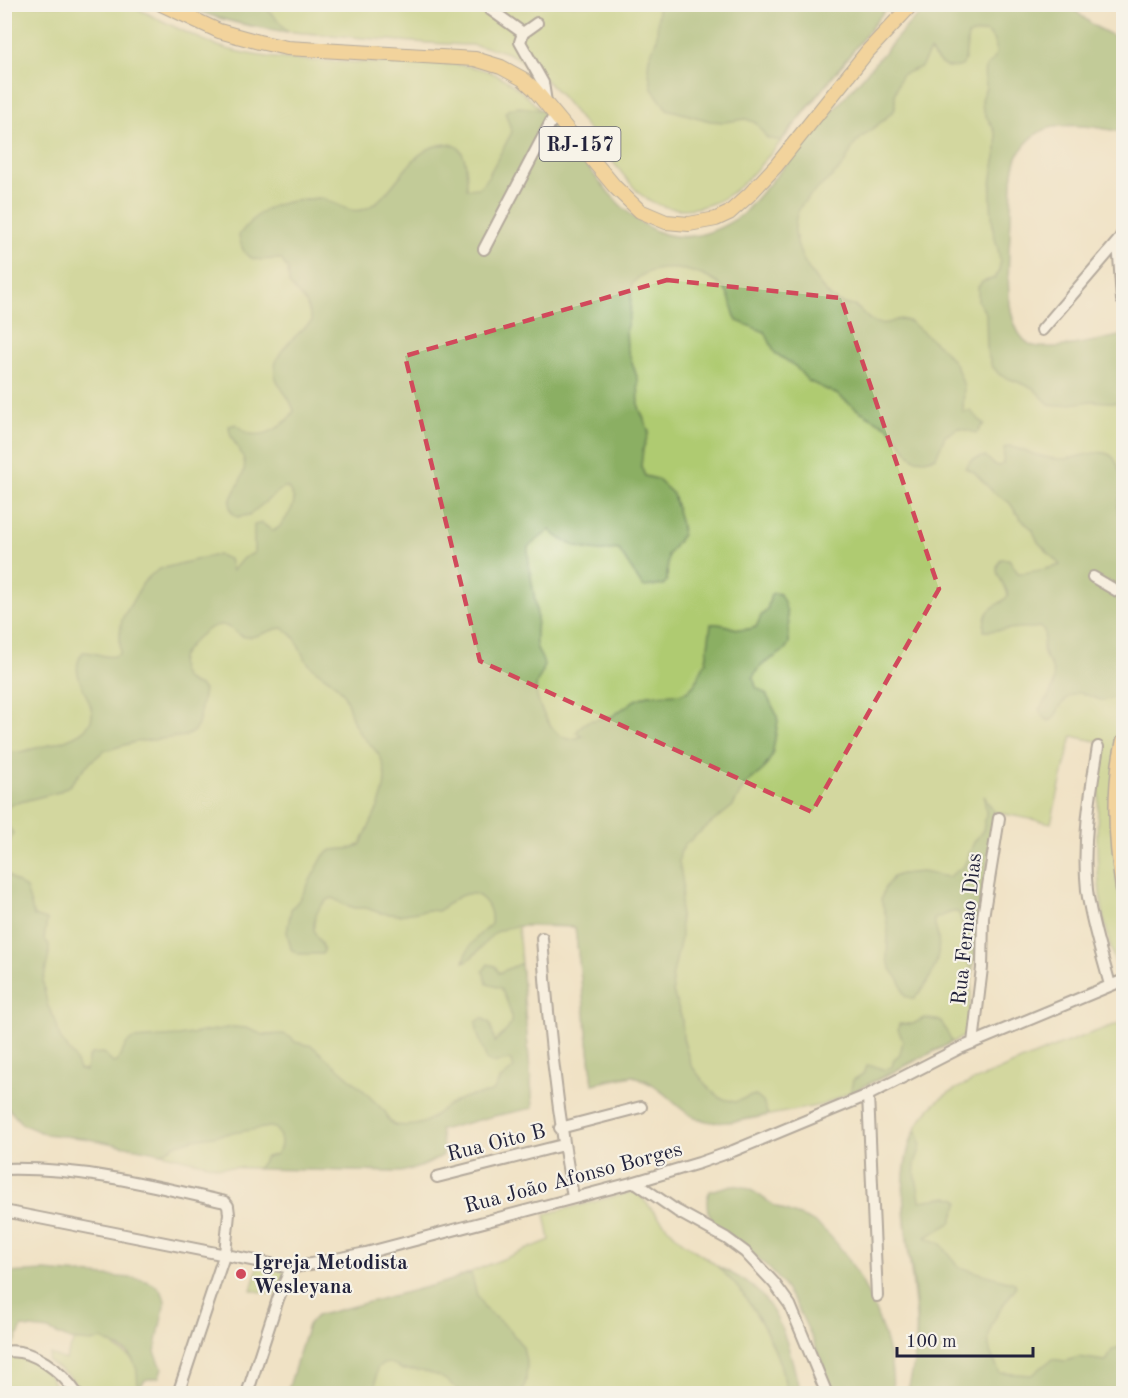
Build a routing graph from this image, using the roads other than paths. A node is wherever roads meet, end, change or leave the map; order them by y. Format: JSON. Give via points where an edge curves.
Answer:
{"nodes":[{"id":1,"x":161,"y":4,"type":"edge"},
{"id":2,"x":489,"y":4,"type":"edge"},
{"id":3,"x":912,"y":4,"type":"edge"},
{"id":4,"x":1117,"y":4,"type":"edge"},
{"id":5,"x":1124,"y":8,"type":"edge"},
{"id":6,"x":537,"y":23,"type":"dead end"},
{"id":7,"x":522,"y":33,"type":"junction"},
{"id":8,"x":551,"y":108,"type":"junction"},
{"id":9,"x":1122,"y":236,"type":"edge"},
{"id":10,"x":484,"y":249,"type":"dead end"},
{"id":11,"x":1122,"y":300,"type":"edge"},
{"id":12,"x":1042,"y":330,"type":"dead end"},
{"id":13,"x":1093,"y":577,"type":"dead end"},
{"id":14,"x":1124,"y":596,"type":"edge"},
{"id":15,"x":1124,"y":742,"type":"edge"},
{"id":16,"x":1098,"y":747,"type":"dead end"},
{"id":17,"x":999,"y":819,"type":"dead end"},
{"id":18,"x":1124,"y":891,"type":"edge"},
{"id":19,"x":542,"y":938,"type":"dead end"},
{"id":20,"x":1124,"y":980,"type":"edge"},
{"id":21,"x":1110,"y":985,"type":"junction"},
{"id":22,"x":973,"y":1043,"type":"junction"},
{"id":23,"x":868,"y":1095,"type":"junction"},
{"id":24,"x":641,"y":1107,"type":"dead end"},
{"id":25,"x":561,"y":1128,"type":"junction"},
{"id":26,"x":563,"y":1145,"type":"junction"},
{"id":27,"x":4,"y":1168,"type":"edge"},
{"id":28,"x":437,"y":1177,"type":"dead end"},
{"id":29,"x":635,"y":1182,"type":"junction"},
{"id":30,"x":573,"y":1197,"type":"junction"},
{"id":31,"x":5,"y":1211,"type":"edge"},
{"id":32,"x":225,"y":1253,"type":"junction"},
{"id":33,"x":291,"y":1268,"type":"junction"},
{"id":34,"x":877,"y":1296,"type":"dead end"},
{"id":35,"x":4,"y":1352,"type":"edge"},
{"id":36,"x":77,"y":1394,"type":"edge"},
{"id":37,"x":178,"y":1394,"type":"edge"},
{"id":38,"x":247,"y":1394,"type":"edge"},
{"id":39,"x":827,"y":1394,"type":"edge"}],
"edges":[{"from":1,"to":8,"type":"main road","number":"RJ-157","via":[[219,31],[278,46],[488,62],[523,79]]},
{"from":2,"to":7,"type":"street","via":[[491,10]]},
{"from":3,"to":8,"type":"main road","number":"RJ-157","via":[[867,52],[749,195],[716,219],[675,224],[640,211],[615,187]]},
{"from":4,"to":5,"type":"main road"},
{"from":6,"to":7,"type":"street"},
{"from":7,"to":8,"type":"street","via":[[520,42],[543,83]]},
{"from":8,"to":10,"type":"street"},
{"from":9,"to":11,"type":"street"},
{"from":9,"to":12,"type":"street"},
{"from":13,"to":14,"type":"street"},
{"from":15,"to":18,"type":"highway","via":[[1116,806]]},
{"from":16,"to":21,"type":"street","via":[[1087,815],[1086,855],[1093,920]]},
{"from":17,"to":22,"type":"street","name":"Rua Fernao Dias","via":[[983,917],[982,968]]},
{"from":19,"to":25,"type":"street"},
{"from":20,"to":21,"type":"street","name":"Rua João Afonso Borges"},
{"from":21,"to":22,"type":"street","name":"Rua João Afonso Borges"},
{"from":22,"to":23,"type":"street","name":"Rua João Afonso Borges"},
{"from":23,"to":29,"type":"street","name":"Rua João Afonso Borges","via":[[699,1164]]},
{"from":23,"to":34,"type":"street"},
{"from":24,"to":25,"type":"street"},
{"from":25,"to":26,"type":"street"},
{"from":26,"to":28,"type":"street","name":"Rua Oito B"},
{"from":26,"to":30,"type":"street"},
{"from":27,"to":32,"type":"street","via":[[91,1173],[225,1202],[230,1214]]},
{"from":29,"to":30,"type":"street","name":"Rua João Afonso Borges"},
{"from":29,"to":39,"type":"street","via":[[676,1211],[726,1238],[768,1275],[790,1305]]},
{"from":30,"to":33,"type":"street","name":"Rua João Afonso Borges","via":[[366,1253]]},
{"from":31,"to":32,"type":"street","name":"Rua João Afonso Borges"},
{"from":32,"to":33,"type":"street","name":"Rua João Afonso Borges"},
{"from":32,"to":37,"type":"street"},
{"from":33,"to":38,"type":"street"},
{"from":35,"to":36,"type":"street","via":[[20,1352],[40,1360]]}]}
